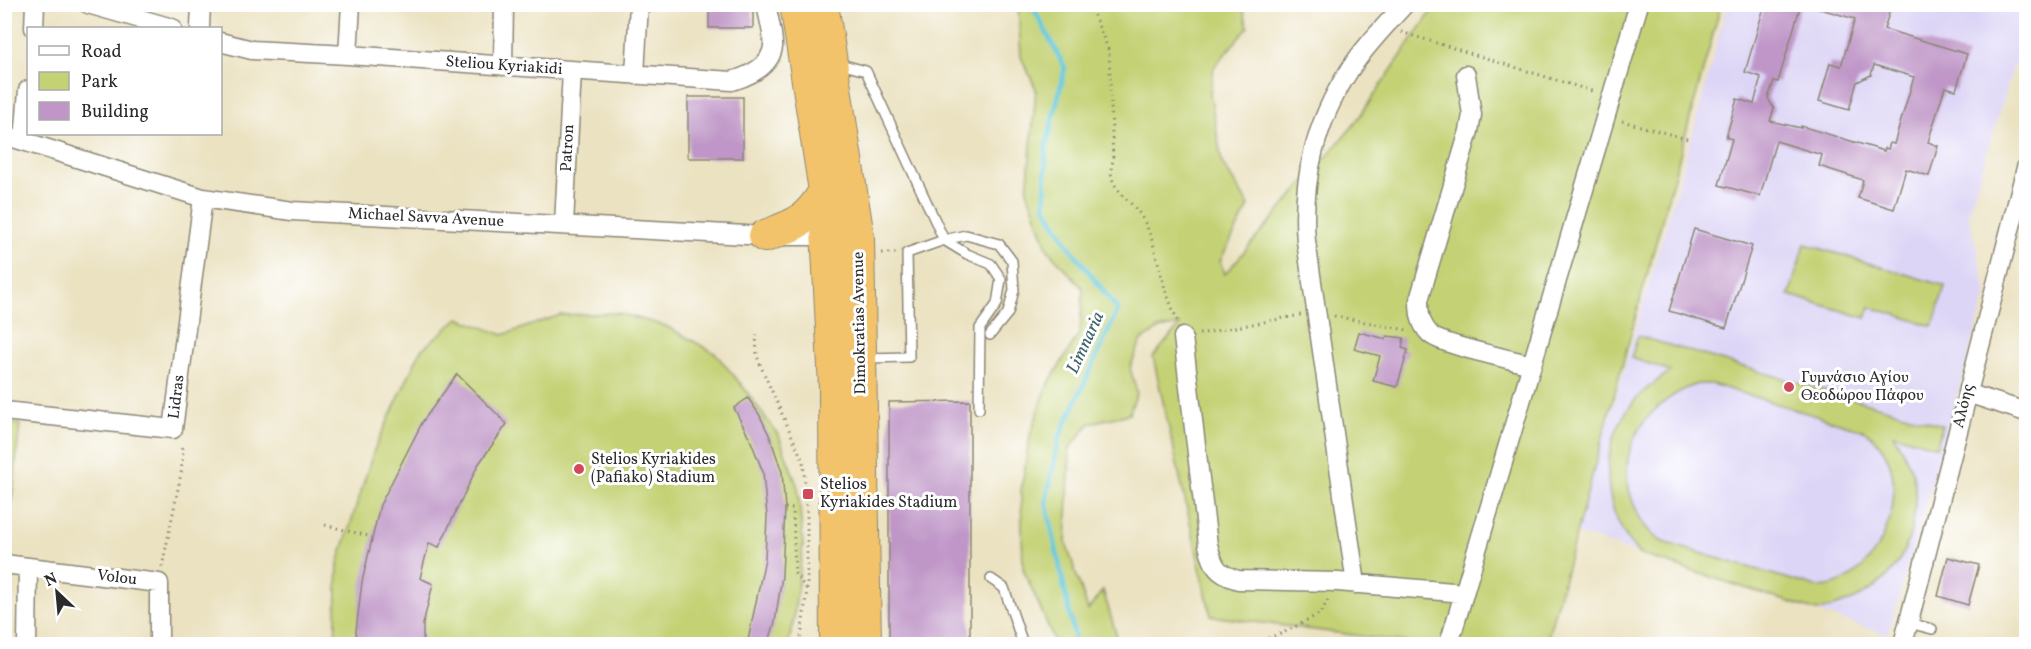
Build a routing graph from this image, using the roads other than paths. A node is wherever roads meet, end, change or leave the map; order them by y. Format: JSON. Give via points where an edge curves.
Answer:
{"nodes":[{"id":1,"x":35,"y":4,"type":"edge"},
{"id":2,"x":88,"y":4,"type":"edge"},
{"id":3,"x":201,"y":4,"type":"edge"},
{"id":4,"x":351,"y":4,"type":"edge"},
{"id":5,"x":504,"y":4,"type":"edge"},
{"id":6,"x":639,"y":4,"type":"edge"},
{"id":7,"x":766,"y":4,"type":"edge"},
{"id":8,"x":796,"y":4,"type":"edge"},
{"id":9,"x":822,"y":4,"type":"edge"},
{"id":10,"x":1405,"y":4,"type":"edge"},
{"id":11,"x":1639,"y":4,"type":"edge"},
{"id":12,"x":33,"y":27,"type":"edge"},
{"id":13,"x":168,"y":27,"type":"edge"},
{"id":14,"x":200,"y":27,"type":"edge"},
{"id":15,"x":222,"y":42,"type":"edge"},
{"id":16,"x":348,"y":55,"type":"junction"},
{"id":17,"x":831,"y":62,"type":"junction"},
{"id":18,"x":503,"y":66,"type":"junction"},
{"id":19,"x":572,"y":71,"type":"junction"},
{"id":20,"x":635,"y":75,"type":"junction"},
{"id":21,"x":1466,"y":75,"type":"dead end"},
{"id":22,"x":27,"y":103,"type":"edge"},
{"id":23,"x":4,"y":135,"type":"edge"},
{"id":24,"x":24,"y":141,"type":"junction"},
{"id":25,"x":2026,"y":168,"type":"edge"},
{"id":26,"x":825,"y":191,"type":"junction"},
{"id":27,"x":203,"y":198,"type":"junction"},
{"id":28,"x":564,"y":225,"type":"junction"},
{"id":29,"x":765,"y":236,"type":"junction"},
{"id":30,"x":827,"y":236,"type":"junction"},
{"id":31,"x":858,"y":237,"type":"junction"},
{"id":32,"x":944,"y":240,"type":"junction"},
{"id":33,"x":990,"y":335,"type":"dead end"},
{"id":34,"x":1184,"y":337,"type":"road end"},
{"id":35,"x":861,"y":358,"type":"junction"},
{"id":36,"x":1532,"y":365,"type":"junction"},
{"id":37,"x":1967,"y":393,"type":"junction"},
{"id":38,"x":979,"y":409,"type":"dead end"},
{"id":39,"x":4,"y":411,"type":"edge"},
{"id":40,"x":2026,"y":412,"type":"edge"},
{"id":41,"x":4,"y":564,"type":"edge"},
{"id":42,"x":28,"y":567,"type":"junction"},
{"id":43,"x":990,"y":579,"type":"dead end"},
{"id":44,"x":1347,"y":583,"type":"junction"},
{"id":45,"x":1464,"y":593,"type":"junction"},
{"id":46,"x":1909,"y":623,"type":"junction"},
{"id":47,"x":1932,"y":629,"type":"dead end"},
{"id":48,"x":27,"y":645,"type":"edge"},
{"id":49,"x":159,"y":645,"type":"edge"},
{"id":50,"x":836,"y":645,"type":"edge"},
{"id":51,"x":865,"y":645,"type":"edge"},
{"id":52,"x":1023,"y":645,"type":"edge"},
{"id":53,"x":1449,"y":645,"type":"edge"},
{"id":54,"x":1903,"y":645,"type":"edge"}],
"edges":[{"from":1,"to":12,"type":"street"},
{"from":2,"to":13,"type":"street"},
{"from":3,"to":14,"type":"street"},
{"from":4,"to":16,"type":"street"},
{"from":5,"to":18,"type":"street"},
{"from":6,"to":20,"type":"street"},
{"from":7,"to":20,"type":"street","name":"Steliou Kyriakidi","via":[[773,46],[767,60],[745,78],[732,81]]},
{"from":8,"to":26,"type":"highway","name":"Dimokratias Avenue"},
{"from":9,"to":17,"type":"highway","name":"Dimokratias Avenue"},
{"from":10,"to":44,"type":"street","via":[[1349,70],[1317,137],[1304,218]]},
{"from":11,"to":36,"type":"street"},
{"from":15,"to":16,"type":"street","name":"Steliou Kyriakidi","via":[[252,50]]},
{"from":16,"to":18,"type":"street","name":"Steliou Kyriakidi"},
{"from":17,"to":31,"type":"highway","name":"Dimokratias Avenue"},
{"from":17,"to":32,"type":"lane","via":[[866,71]]},
{"from":18,"to":19,"type":"street","name":"Steliou Kyriakidi"},
{"from":19,"to":20,"type":"street","name":"Steliou Kyriakidi"},
{"from":19,"to":28,"type":"street","name":"Patron"},
{"from":21,"to":36,"type":"street","via":[[1472,100],[1471,123],[1419,300],[1419,314],[1436,339]]},
{"from":22,"to":24,"type":"street"},
{"from":23,"to":24,"type":"street","name":"Michael Savva Avenue"},
{"from":24,"to":27,"type":"street","name":"Michael Savva Avenue"},
{"from":25,"to":37,"type":"street","name":"Αλόης"},
{"from":26,"to":29,"type":"highway","via":[[805,218]]},
{"from":26,"to":30,"type":"highway","name":"Dimokratias Avenue"},
{"from":27,"to":28,"type":"street","name":"Michael Savva Avenue","via":[[292,211]]},
{"from":27,"to":39,"type":"street","name":"Lidras","via":[[173,429]]},
{"from":28,"to":29,"type":"street","name":"Michael Savva Avenue"},
{"from":29,"to":30,"type":"street","name":"Michael Savva Avenue"},
{"from":30,"to":31,"type":"street","name":"Michael Savva Avenue"},
{"from":30,"to":50,"type":"highway","name":"Dimokratias Avenue","via":[[835,387]]},
{"from":31,"to":35,"type":"highway","name":"Dimokratias Avenue"},
{"from":32,"to":33,"type":"lane","via":[[966,235],[999,244],[1011,261],[1014,290],[1008,313]]},
{"from":32,"to":35,"type":"lane","via":[[908,253],[909,357]]},
{"from":32,"to":38,"type":"lane","via":[[991,264],[1001,279],[997,304],[980,328]]},
{"from":34,"to":44,"type":"street","via":[[1208,545],[1218,571],[1238,580]]},
{"from":35,"to":51,"type":"highway","name":"Dimokratias Avenue"},
{"from":36,"to":45,"type":"street"},
{"from":37,"to":40,"type":"street"},
{"from":37,"to":46,"type":"street","name":"Αλόης"},
{"from":41,"to":42,"type":"street","name":"Volou"},
{"from":42,"to":48,"type":"street"},
{"from":42,"to":49,"type":"street","name":"Volou","via":[[159,583]]},
{"from":43,"to":52,"type":"lane","via":[[1004,588]]},
{"from":44,"to":45,"type":"street"},
{"from":45,"to":53,"type":"street"},
{"from":46,"to":47,"type":"lane"},
{"from":46,"to":54,"type":"street","name":"Αλόης"}]}
